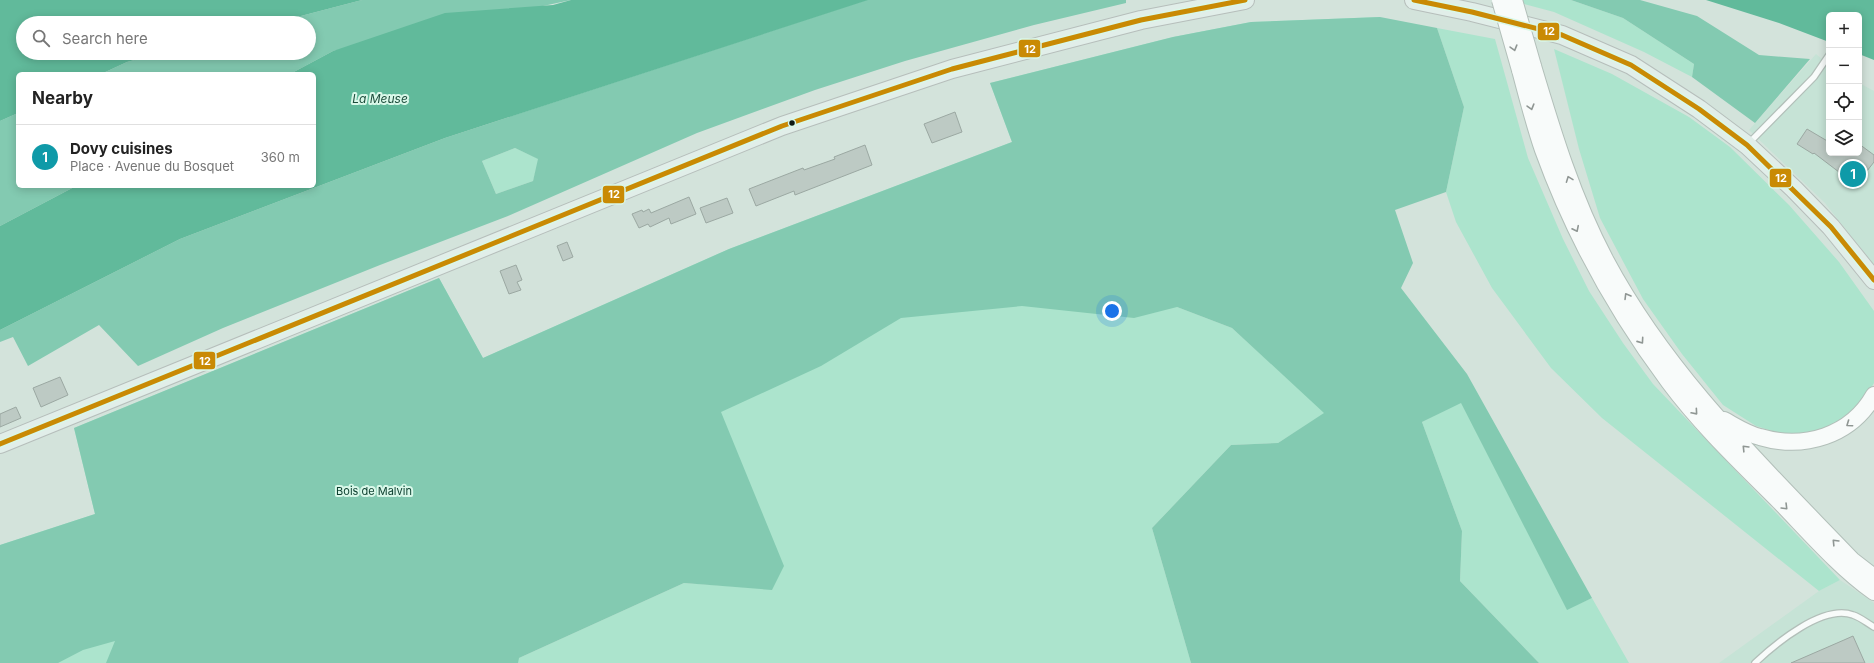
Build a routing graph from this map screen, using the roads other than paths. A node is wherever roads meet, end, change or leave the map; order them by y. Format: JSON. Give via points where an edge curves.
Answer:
{"nodes":[{"id":1,"x":1245,"y":0,"type":"edge"},
{"id":2,"x":1414,"y":0,"type":"edge"},
{"id":3,"x":1500,"y":0,"type":"edge"},
{"id":4,"x":1514,"y":0,"type":"edge"},
{"id":5,"x":1826,"y":59,"type":"edge"},
{"id":6,"x":1526,"y":68,"type":"junction"},
{"id":7,"x":1747,"y":145,"type":"junction"},
{"id":8,"x":1874,"y":280,"type":"edge"},
{"id":9,"x":1874,"y":395,"type":"edge"},
{"id":10,"x":1714,"y":416,"type":"junction"},
{"id":11,"x":0,"y":444,"type":"edge"},
{"id":12,"x":1874,"y":577,"type":"edge"},
{"id":13,"x":1874,"y":592,"type":"edge"},
{"id":14,"x":1874,"y":627,"type":"edge"},
{"id":15,"x":1755,"y":663,"type":"edge"}],
"edges":[{"from":1,"to":11,"type":"main road","via":[[1141,20],[952,69],[782,126]]},
{"from":2,"to":7,"type":"main road","via":[[1562,34],[1631,65],[1699,109]]},
{"from":3,"to":6,"type":"main road","one_way":true,"bridge":true},
{"from":4,"to":6,"type":"main road","bridge":true},
{"from":5,"to":7,"type":"lane","via":[[1814,76]]},
{"from":10,"to":6,"type":"main road","one_way":true,"via":[[1680,374],[1634,309],[1606,261],[1571,184]]},
{"from":6,"to":13,"type":"main road","one_way":true,"via":[[1543,149],[1559,190],[1576,230],[1629,324],[1670,383],[1708,427],[1843,566]]},
{"from":7,"to":8,"type":"main road","via":[[1831,227]]},
{"from":9,"to":10,"type":"main road","one_way":true,"via":[[1856,419],[1837,433],[1799,442],[1780,442],[1759,437]]},
{"from":12,"to":10,"type":"main road","one_way":true,"via":[[1852,560]]},
{"from":14,"to":15,"type":"lane","via":[[1852,614],[1836,613],[1804,624]]}]}
